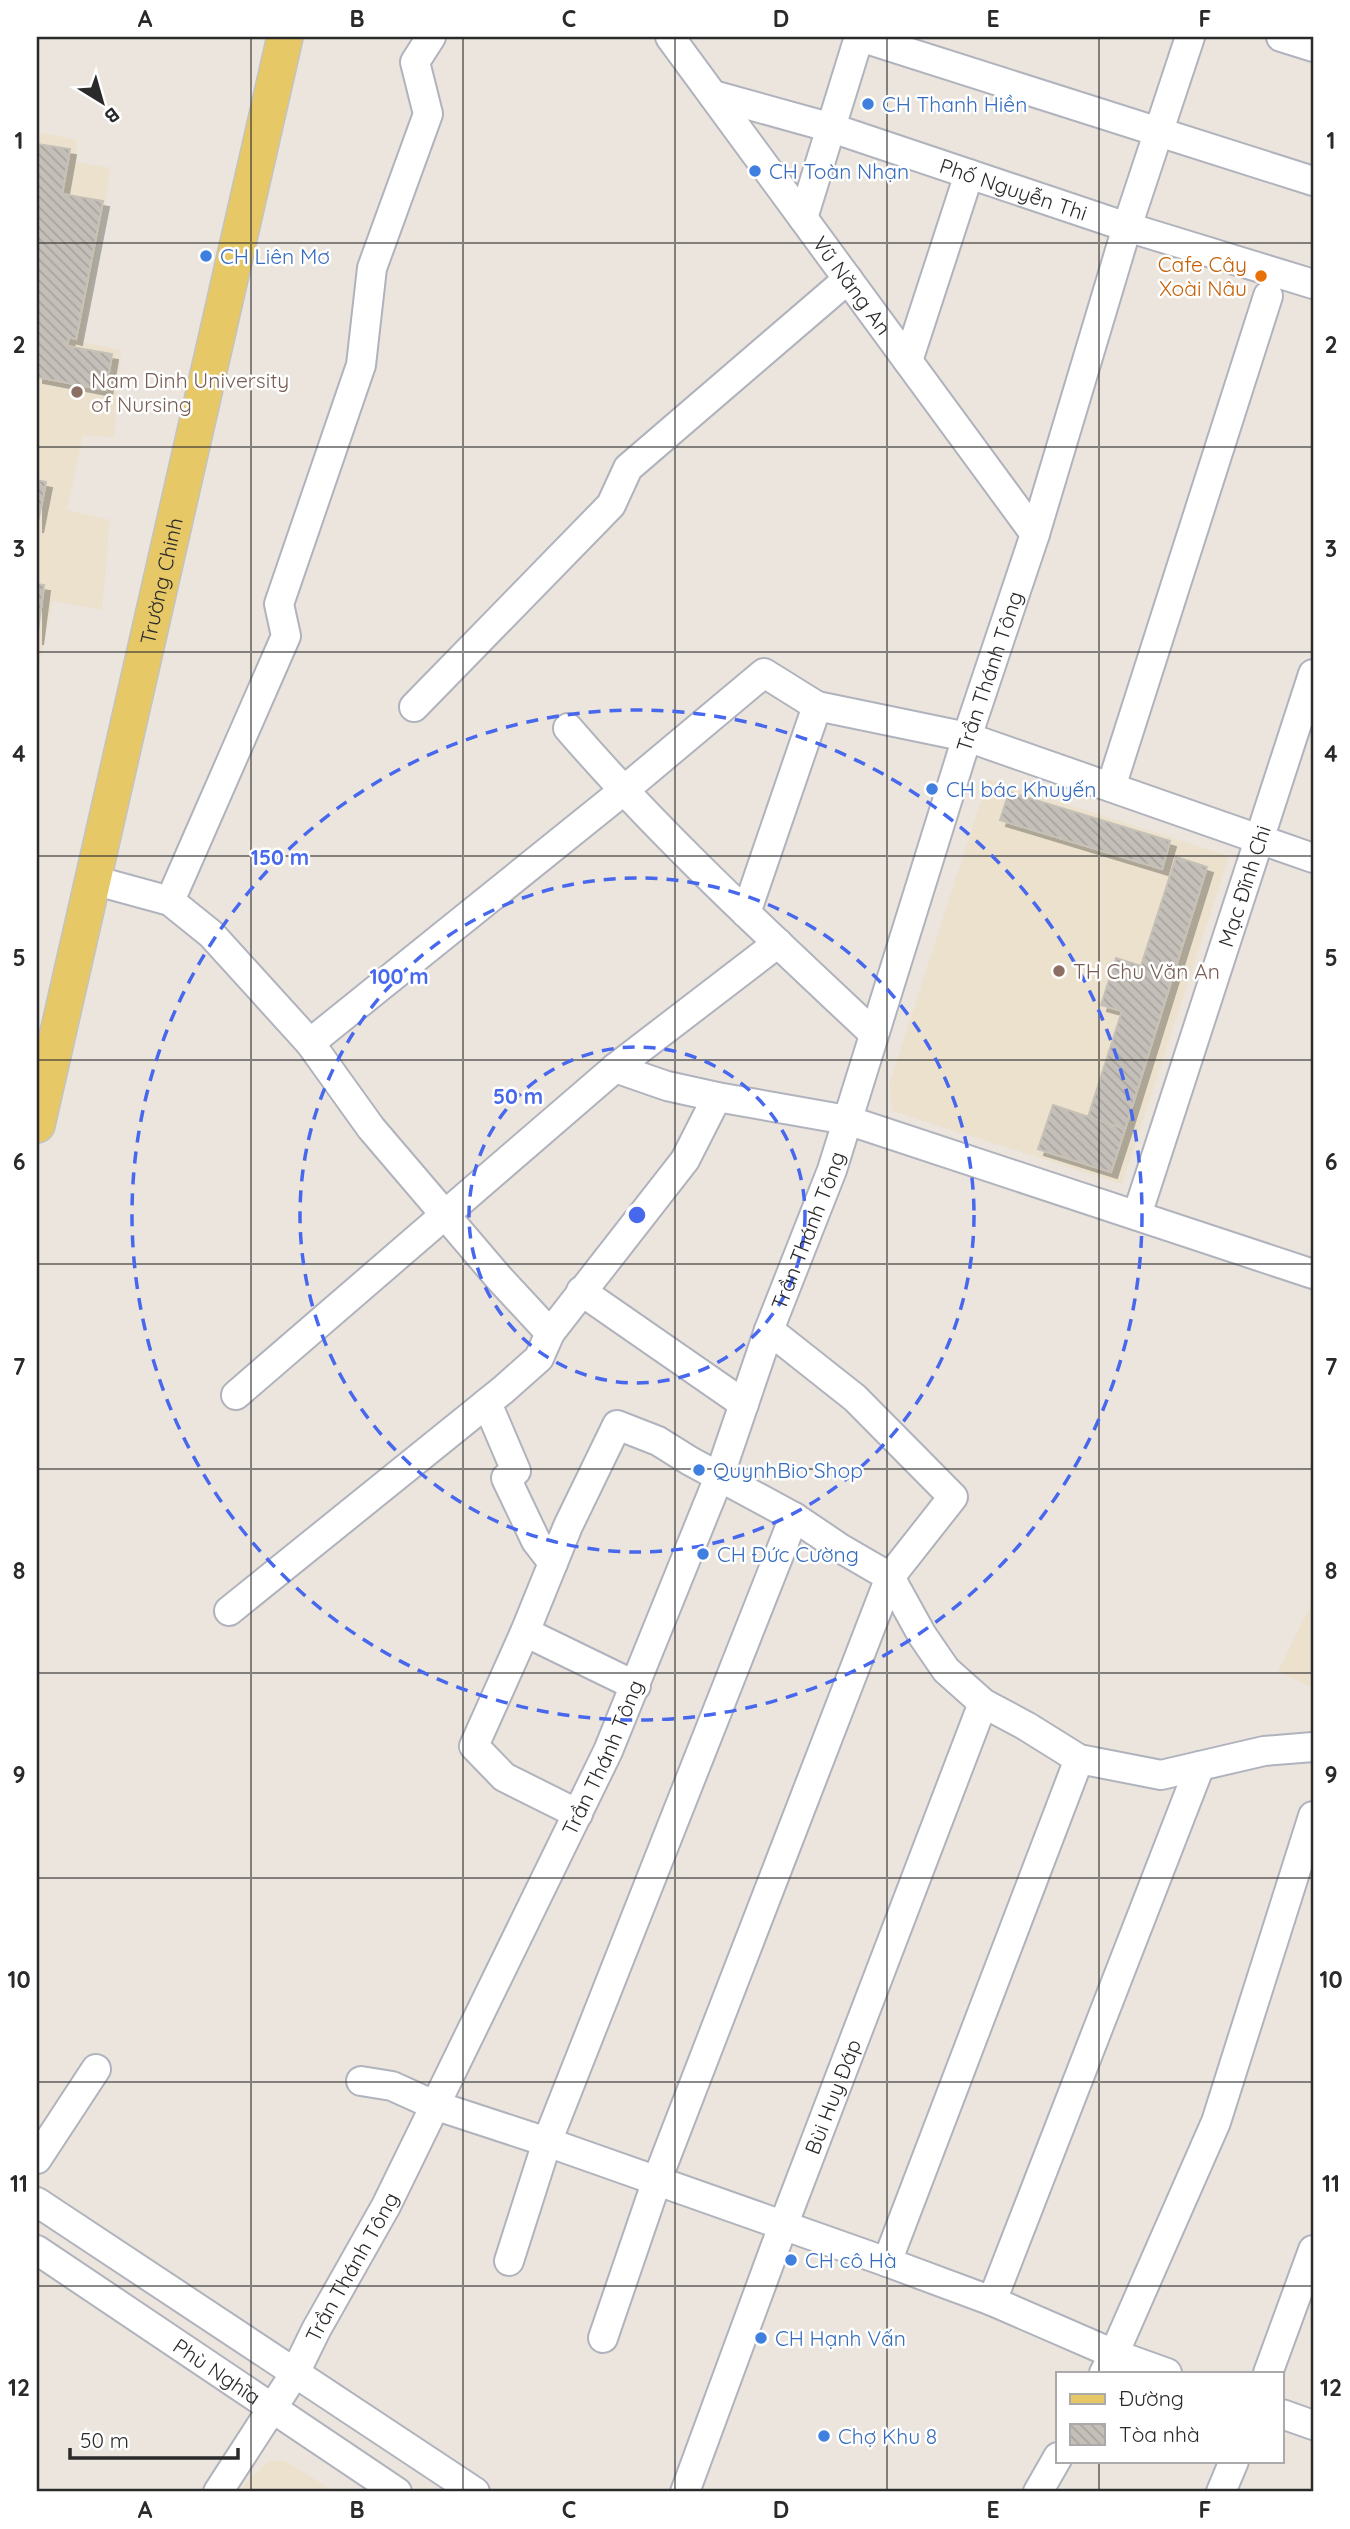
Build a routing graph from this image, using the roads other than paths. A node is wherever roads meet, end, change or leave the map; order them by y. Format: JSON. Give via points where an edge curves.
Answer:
{"nodes":[{"id":1,"x":264,"y":37,"type":"edge"},
{"id":2,"x":285,"y":37,"type":"edge"},
{"id":3,"x":431,"y":37,"type":"edge"},
{"id":4,"x":670,"y":37,"type":"edge"},
{"id":5,"x":859,"y":37,"type":"edge"},
{"id":6,"x":1190,"y":37,"type":"edge"},
{"id":7,"x":1281,"y":37,"type":"edge"},
{"id":8,"x":1313,"y":47,"type":"edge"},
{"id":9,"x":713,"y":95,"type":"junction"},
{"id":10,"x":832,"y":128,"type":"junction"},
{"id":11,"x":1159,"y":130,"type":"junction"},
{"id":12,"x":969,"y":174,"type":"junction"},
{"id":13,"x":1313,"y":181,"type":"edge"},
{"id":14,"x":803,"y":218,"type":"junction"},
{"id":15,"x":1127,"y":227,"type":"junction"},
{"id":16,"x":848,"y":279,"type":"junction"},
{"id":17,"x":1313,"y":284,"type":"edge"},
{"id":18,"x":1268,"y":296,"type":"dead end"},
{"id":19,"x":908,"y":361,"type":"junction"},
{"id":20,"x":1035,"y":534,"type":"junction"},
{"id":21,"x":1313,"y":674,"type":"edge"},
{"id":22,"x":414,"y":706,"type":"dead end"},
{"id":23,"x":817,"y":706,"type":"junction"},
{"id":24,"x":568,"y":728,"type":"dead end"},
{"id":25,"x":967,"y":737,"type":"junction"},
{"id":26,"x":1111,"y":788,"type":"junction"},
{"id":27,"x":623,"y":791,"type":"junction"},
{"id":28,"x":1259,"y":839,"type":"junction"},
{"id":29,"x":1313,"y":858,"type":"edge"},
{"id":30,"x":93,"y":880,"type":"junction"},
{"id":31,"x":170,"y":901,"type":"junction"},
{"id":32,"x":746,"y":913,"type":"junction"},
{"id":33,"x":778,"y":943,"type":"junction"},
{"id":34,"x":37,"y":1025,"type":"edge"},
{"id":35,"x":873,"y":1033,"type":"junction"},
{"id":36,"x":310,"y":1043,"type":"junction"},
{"id":37,"x":615,"y":1068,"type":"junction"},
{"id":38,"x":717,"y":1097,"type":"junction"},
{"id":39,"x":847,"y":1119,"type":"junction"},
{"id":40,"x":37,"y":1125,"type":"edge"},
{"id":41,"x":446,"y":1214,"type":"junction"},
{"id":42,"x":1137,"y":1216,"type":"junction"},
{"id":43,"x":1313,"y":1274,"type":"edge"},
{"id":44,"x":581,"y":1292,"type":"junction"},
{"id":45,"x":769,"y":1331,"type":"junction"},
{"id":46,"x":550,"y":1333,"type":"junction"},
{"id":47,"x":236,"y":1395,"type":"dead end"},
{"id":48,"x":487,"y":1403,"type":"junction"},
{"id":49,"x":744,"y":1404,"type":"junction"},
{"id":50,"x":719,"y":1477,"type":"junction"},
{"id":51,"x":794,"y":1517,"type":"junction"},
{"id":52,"x":553,"y":1563,"type":"junction"},
{"id":53,"x":890,"y":1577,"type":"junction"},
{"id":54,"x":229,"y":1611,"type":"dead end"},
{"id":55,"x":525,"y":1632,"type":"junction"},
{"id":56,"x":636,"y":1686,"type":"junction"},
{"id":57,"x":983,"y":1703,"type":"junction"},
{"id":58,"x":1313,"y":1747,"type":"edge"},
{"id":59,"x":1079,"y":1759,"type":"junction"},
{"id":60,"x":1200,"y":1766,"type":"junction"},
{"id":61,"x":578,"y":1814,"type":"junction"},
{"id":62,"x":1313,"y":1816,"type":"edge"},
{"id":63,"x":96,"y":2069,"type":"dead end"},
{"id":64,"x":361,"y":2081,"type":"dead end"},
{"id":65,"x":434,"y":2105,"type":"junction"},
{"id":66,"x":547,"y":2141,"type":"junction"},
{"id":67,"x":37,"y":2159,"type":"edge"},
{"id":68,"x":657,"y":2180,"type":"junction"},
{"id":69,"x":37,"y":2202,"type":"edge"},
{"id":70,"x":783,"y":2226,"type":"junction"},
{"id":71,"x":37,"y":2250,"type":"edge"},
{"id":72,"x":1313,"y":2250,"type":"edge"},
{"id":73,"x":509,"y":2261,"type":"dead end"},
{"id":74,"x":887,"y":2263,"type":"junction"},
{"id":75,"x":992,"y":2301,"type":"junction"},
{"id":76,"x":603,"y":2338,"type":"dead end"},
{"id":77,"x":1109,"y":2364,"type":"edge"},
{"id":78,"x":1161,"y":2372,"type":"edge"},
{"id":79,"x":1268,"y":2372,"type":"edge"},
{"id":80,"x":295,"y":2373,"type":"junction"},
{"id":81,"x":273,"y":2407,"type":"junction"},
{"id":82,"x":1284,"y":2415,"type":"edge"},
{"id":83,"x":1313,"y":2425,"type":"edge"},
{"id":84,"x":1056,"y":2460,"type":"edge"},
{"id":85,"x":1234,"y":2462,"type":"edge"},
{"id":86,"x":218,"y":2492,"type":"edge"},
{"id":87,"x":397,"y":2492,"type":"edge"},
{"id":88,"x":475,"y":2492,"type":"edge"},
{"id":89,"x":685,"y":2492,"type":"edge"},
{"id":90,"x":1038,"y":2492,"type":"edge"},
{"id":91,"x":1221,"y":2492,"type":"edge"}],
"edges":[{"from":1,"to":34,"type":"main road","name":"Trường Chinh"},
{"from":2,"to":30,"type":"main road","name":"Trường Chinh"},
{"from":3,"to":31,"type":"street","via":[[415,62],[428,114],[372,268],[361,365],[279,604],[286,636]]},
{"from":4,"to":9,"type":"street","name":"Vũ Năng An"},
{"from":5,"to":10,"type":"street"},
{"from":5,"to":11,"type":"street"},
{"from":6,"to":11,"type":"street","name":"Trần Thánh Tông"},
{"from":7,"to":8,"type":"street"},
{"from":9,"to":10,"type":"street","name":"Phố Nguyễn Thi"},
{"from":9,"to":14,"type":"street","name":"Vũ Năng An"},
{"from":10,"to":12,"type":"street","name":"Phố Nguyễn Thi"},
{"from":10,"to":14,"type":"street"},
{"from":11,"to":13,"type":"street"},
{"from":11,"to":15,"type":"street","name":"Trần Thánh Tông"},
{"from":12,"to":15,"type":"street","name":"Phố Nguyễn Thi"},
{"from":12,"to":19,"type":"street"},
{"from":14,"to":16,"type":"street","name":"Vũ Năng An"},
{"from":15,"to":17,"type":"street","name":"Phố Nguyễn Thi"},
{"from":15,"to":20,"type":"street","name":"Trần Thánh Tông"},
{"from":16,"to":19,"type":"street","name":"Vũ Năng An"},
{"from":16,"to":22,"type":"street","via":[[628,468],[611,506]]},
{"from":18,"to":26,"type":"street"},
{"from":19,"to":20,"type":"street","name":"Vũ Năng An"},
{"from":20,"to":25,"type":"street","name":"Trần Thánh Tông"},
{"from":21,"to":28,"type":"street","name":"Mạc Đĩnh Chi"},
{"from":23,"to":25,"type":"street"},
{"from":23,"to":27,"type":"street","via":[[764,673]]},
{"from":23,"to":32,"type":"street"},
{"from":24,"to":27,"type":"street"},
{"from":25,"to":26,"type":"street"},
{"from":25,"to":35,"type":"street","name":"Trần Thánh Tông"},
{"from":26,"to":28,"type":"street"},
{"from":27,"to":32,"type":"street"},
{"from":27,"to":36,"type":"street"},
{"from":28,"to":29,"type":"street"},
{"from":28,"to":42,"type":"street","name":"Mạc Đĩnh Chi"},
{"from":30,"to":31,"type":"street"},
{"from":30,"to":40,"type":"main road","name":"Trường Chinh"},
{"from":31,"to":36,"type":"street","via":[[211,934]]},
{"from":32,"to":33,"type":"street"},
{"from":33,"to":35,"type":"street"},
{"from":33,"to":37,"type":"street"},
{"from":35,"to":39,"type":"street","name":"Trần Thánh Tông"},
{"from":36,"to":41,"type":"street","via":[[371,1128]]},
{"from":37,"to":38,"type":"street"},
{"from":37,"to":41,"type":"street"},
{"from":38,"to":39,"type":"street"},
{"from":38,"to":44,"type":"street","via":[[685,1160]]},
{"from":39,"to":42,"type":"street"},
{"from":39,"to":45,"type":"street","name":"Trần Thánh Tông","via":[[832,1170]]},
{"from":41,"to":46,"type":"street"},
{"from":41,"to":47,"type":"street"},
{"from":42,"to":43,"type":"street"},
{"from":44,"to":46,"type":"street"},
{"from":44,"to":49,"type":"street"},
{"from":45,"to":49,"type":"street","name":"Trần Thánh Tông"},
{"from":45,"to":53,"type":"street","via":[[855,1398],[953,1497]]},
{"from":46,"to":48,"type":"street","via":[[539,1358]]},
{"from":48,"to":52,"type":"street","via":[[516,1471],[506,1478],[536,1541]]},
{"from":48,"to":54,"type":"street"},
{"from":49,"to":50,"type":"street","name":"Trần Thánh Tông"},
{"from":50,"to":51,"type":"street"},
{"from":50,"to":52,"type":"street","via":[[658,1441],[617,1425]]},
{"from":50,"to":56,"type":"street","name":"Trần Thánh Tông"},
{"from":51,"to":53,"type":"street"},
{"from":51,"to":66,"type":"street"},
{"from":52,"to":55,"type":"street"},
{"from":53,"to":57,"type":"street","via":[[946,1670]]},
{"from":53,"to":68,"type":"street"},
{"from":55,"to":56,"type":"street"},
{"from":55,"to":61,"type":"street","via":[[474,1746],[504,1777]]},
{"from":56,"to":61,"type":"street","name":"Trần Thánh Tông"},
{"from":57,"to":59,"type":"street"},
{"from":57,"to":70,"type":"street","name":"Bùi Huy Đáp"},
{"from":58,"to":60,"type":"street","via":[[1264,1751]]},
{"from":59,"to":60,"type":"street","via":[[1161,1776]]},
{"from":59,"to":74,"type":"street"},
{"from":60,"to":75,"type":"street"},
{"from":61,"to":65,"type":"street","name":"Trần Thánh Tông"},
{"from":62,"to":77,"type":"street","via":[[1216,2122]]},
{"from":63,"to":67,"type":"street"},
{"from":64,"to":65,"type":"street","via":[[392,2087]]},
{"from":65,"to":66,"type":"street"},
{"from":65,"to":80,"type":"street","name":"Trần Thánh Tông","via":[[386,2206]]},
{"from":66,"to":68,"type":"street"},
{"from":66,"to":73,"type":"street"},
{"from":68,"to":70,"type":"street"},
{"from":68,"to":76,"type":"street"},
{"from":69,"to":80,"type":"street"},
{"from":70,"to":74,"type":"street"},
{"from":70,"to":89,"type":"street","name":"Bùi Huy Đáp"},
{"from":71,"to":81,"type":"street","name":"Phù Nghĩa"},
{"from":72,"to":79,"type":"street"},
{"from":74,"to":75,"type":"street"},
{"from":75,"to":77,"type":"street"},
{"from":77,"to":78,"type":"street"},
{"from":80,"to":81,"type":"street","name":"Trần Thánh Tông"},
{"from":80,"to":88,"type":"street"},
{"from":81,"to":86,"type":"street","name":"Trần Thánh Tông"},
{"from":81,"to":87,"type":"street","name":"Phù Nghĩa"},
{"from":82,"to":83,"type":"street"},
{"from":84,"to":90,"type":"street"},
{"from":85,"to":91,"type":"street"}]}
